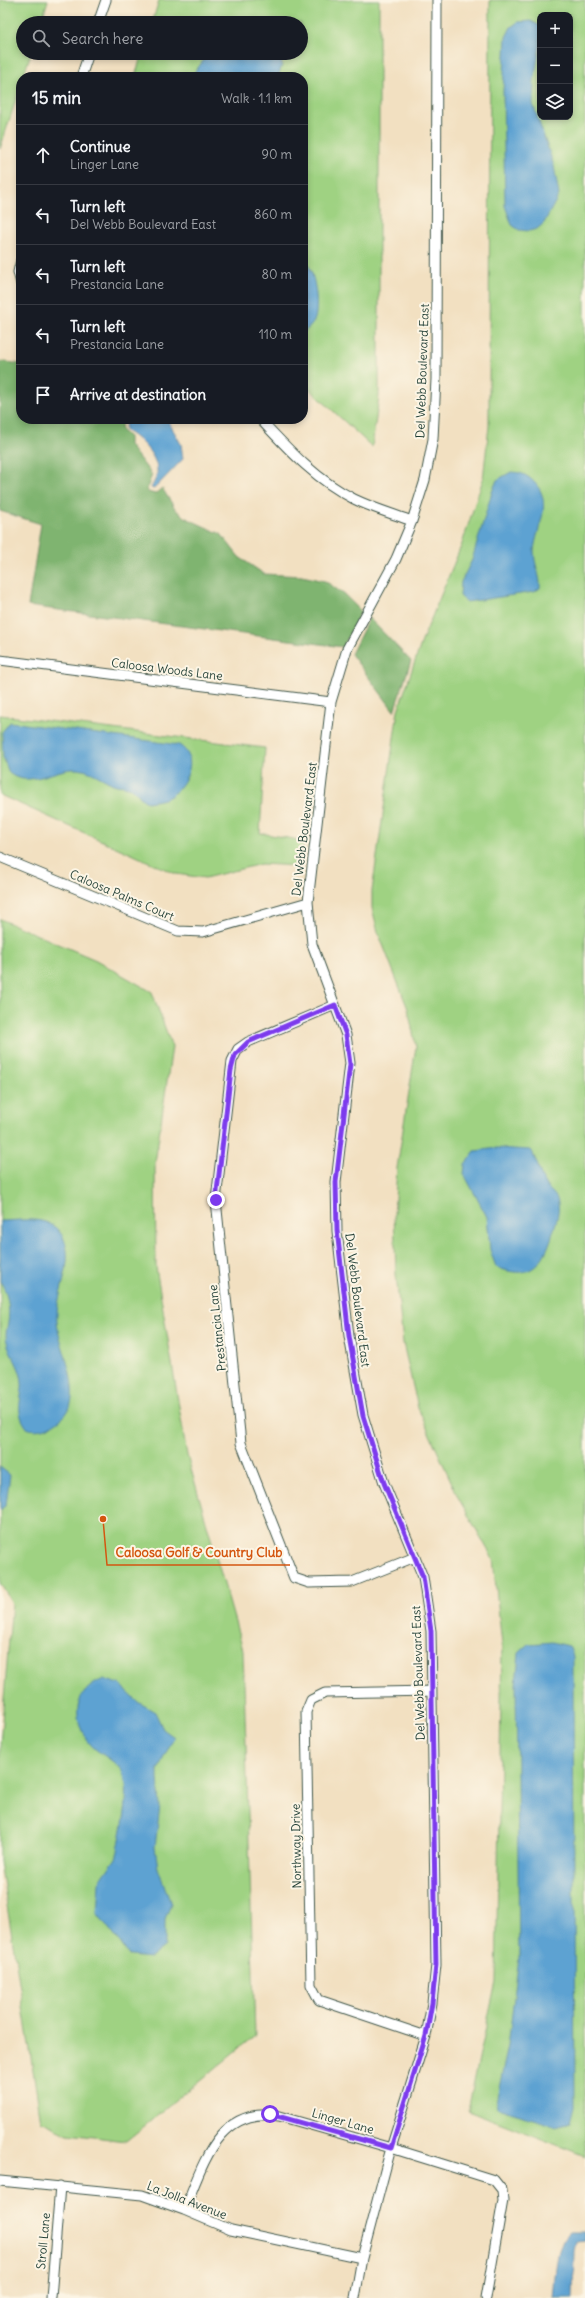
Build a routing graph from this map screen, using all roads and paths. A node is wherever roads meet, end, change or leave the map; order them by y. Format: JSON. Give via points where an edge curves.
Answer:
{"nodes":[{"id":1,"x":106,"y":0,"type":"edge"},
{"id":2,"x":437,"y":0,"type":"edge"},
{"id":3,"x":100,"y":16,"type":"edge"},
{"id":4,"x":86,"y":60,"type":"edge"},
{"id":5,"x":82,"y":72,"type":"edge"},
{"id":6,"x":265,"y":424,"type":"edge"},
{"id":7,"x":412,"y":521,"type":"junction"},
{"id":8,"x":0,"y":660,"type":"edge"},
{"id":9,"x":331,"y":702,"type":"junction"},
{"id":10,"x":0,"y":857,"type":"edge"},
{"id":11,"x":308,"y":902,"type":"junction"},
{"id":12,"x":335,"y":1005,"type":"junction"},
{"id":13,"x":415,"y":1557,"type":"junction"},
{"id":14,"x":432,"y":1691,"type":"junction"},
{"id":15,"x":426,"y":2036,"type":"junction"},
{"id":16,"x":391,"y":2148,"type":"junction"},
{"id":17,"x":0,"y":2181,"type":"edge"},
{"id":18,"x":60,"y":2186,"type":"junction"},
{"id":19,"x":184,"y":2210,"type":"junction"},
{"id":20,"x":362,"y":2258,"type":"junction"},
{"id":21,"x":51,"y":2298,"type":"edge"},
{"id":22,"x":355,"y":2298,"type":"edge"},
{"id":23,"x":486,"y":2298,"type":"edge"}],
"edges":[{"from":1,"to":3,"type":"street"},
{"from":2,"to":7,"type":"street","name":"Del Webb Boulevard East","via":[[436,379],[433,439],[425,480]]},
{"from":4,"to":5,"type":"street"},
{"from":6,"to":7,"type":"street","via":[[318,477],[354,499]]},
{"from":7,"to":9,"type":"street","name":"Del Webb Boulevard East","via":[[396,559],[347,649]]},
{"from":8,"to":9,"type":"street","name":"Caloosa Woods Lane"},
{"from":9,"to":11,"type":"street","name":"Del Webb Boulevard East"},
{"from":10,"to":11,"type":"street","name":"Caloosa Palms Court","via":[[178,931],[203,932]]},
{"from":11,"to":12,"type":"street","name":"Del Webb Boulevard East","via":[[312,944]]},
{"from":12,"to":13,"type":"street","name":"Del Webb Boulevard East","via":[[346,1035],[350,1064],[336,1182],[337,1230],[349,1336],[363,1416],[384,1483]]},
{"from":12,"to":13,"type":"street","name":"Prestancia Lane","via":[[248,1042],[238,1050],[232,1061],[216,1200],[241,1443],[294,1578],[309,1583],[352,1582]]},
{"from":13,"to":14,"type":"street","name":"Del Webb Boulevard East","via":[[427,1595],[431,1631]]},
{"from":14,"to":15,"type":"street","name":"Del Webb Boulevard East","via":[[436,1965]]},
{"from":14,"to":15,"type":"street","name":"Northway Drive","via":[[325,1693],[311,1700],[306,1712],[311,1985],[319,2000]]},
{"from":15,"to":16,"type":"street","name":"Del Webb Boulevard East"},
{"from":16,"to":19,"type":"street","name":"Linger Lane","via":[[279,2116],[264,2114],[250,2117],[235,2123],[218,2138]]},
{"from":16,"to":20,"type":"street","name":"Del Webb Boulevard East"},
{"from":16,"to":23,"type":"street","name":"Linger Lane","via":[[494,2180],[501,2187],[503,2200]]},
{"from":17,"to":18,"type":"street","name":"La Jolla Avenue"},
{"from":18,"to":19,"type":"street","name":"La Jolla Avenue","via":[[142,2195]]},
{"from":18,"to":21,"type":"street","name":"Stroll Lane"},
{"from":19,"to":20,"type":"street","name":"La Jolla Avenue","via":[[231,2230]]},
{"from":20,"to":22,"type":"street","name":"Del Webb Boulevard East"}]}
